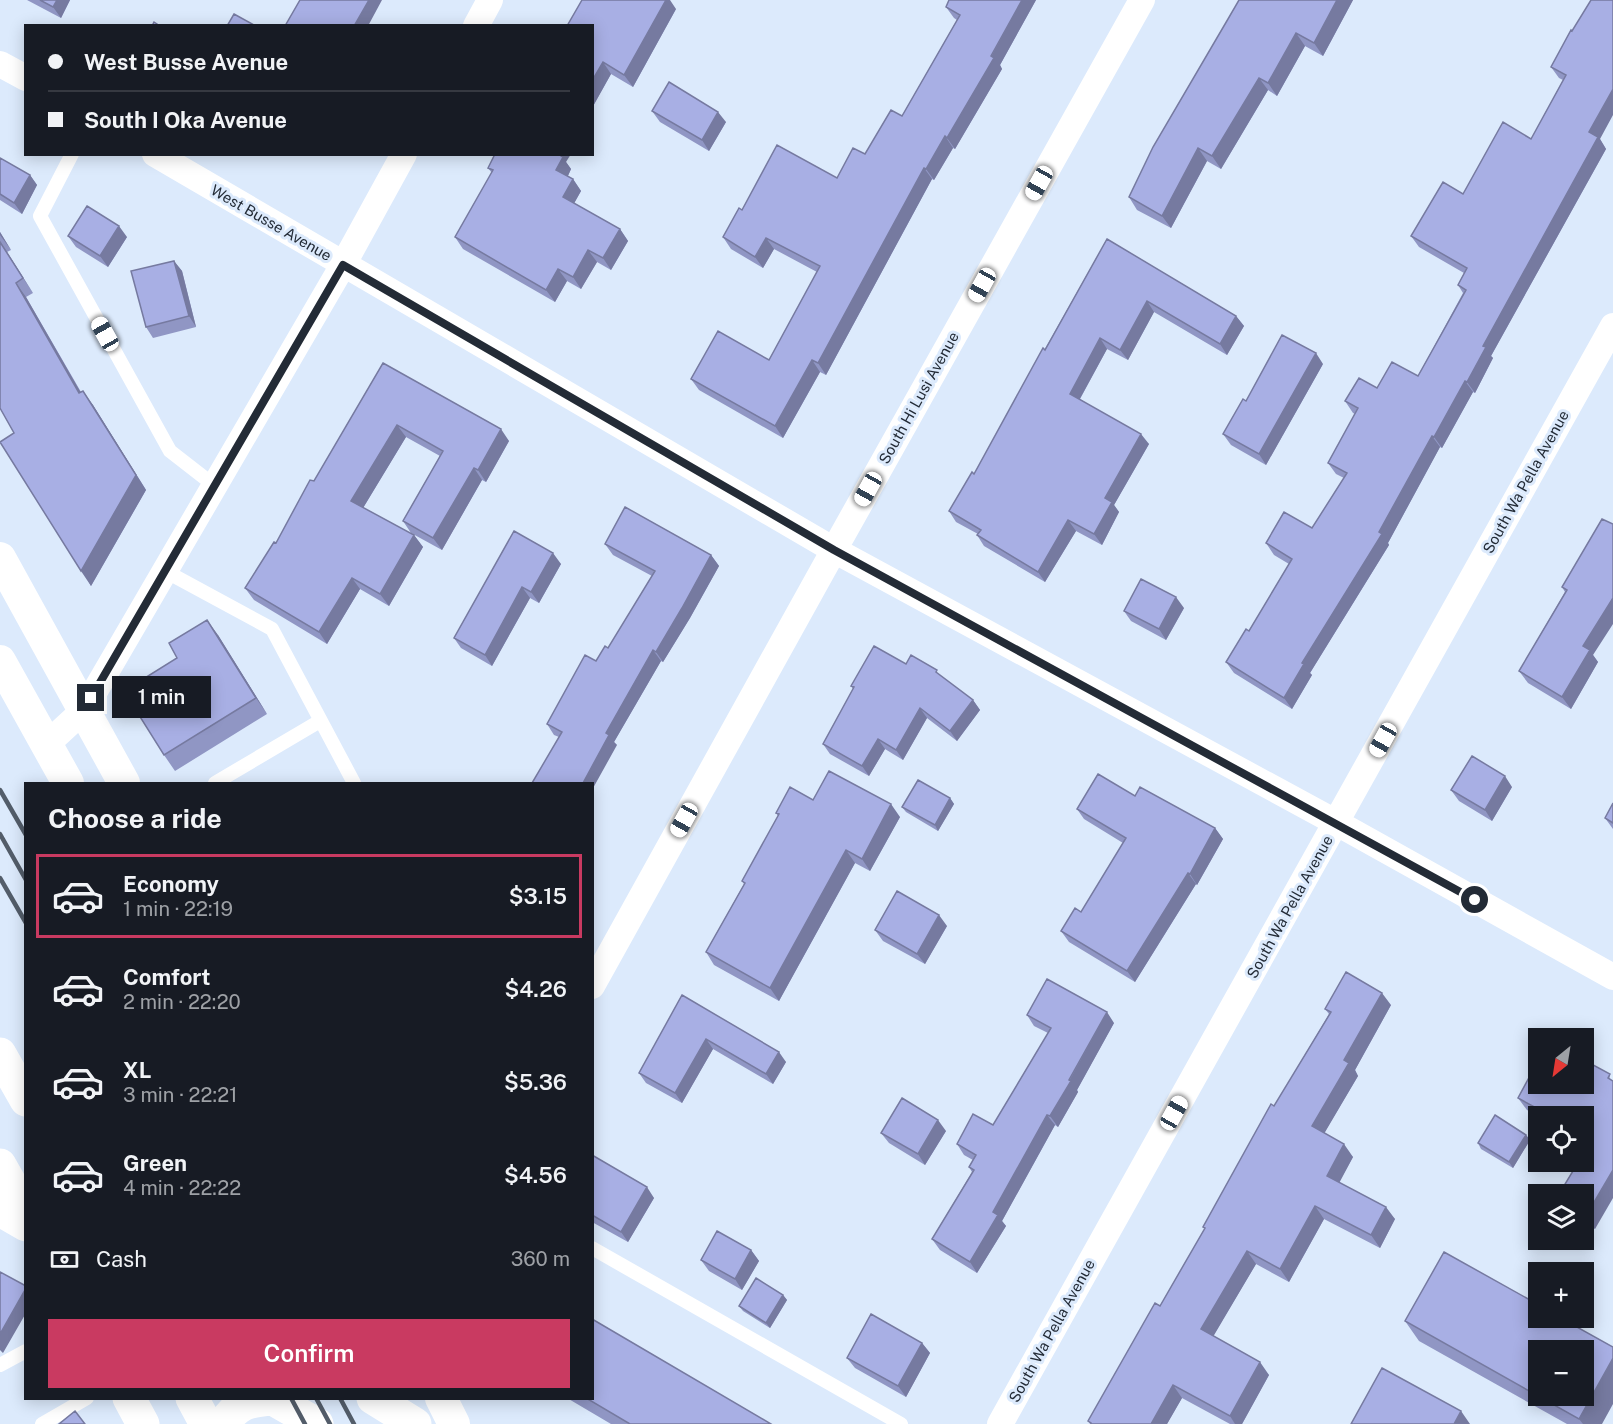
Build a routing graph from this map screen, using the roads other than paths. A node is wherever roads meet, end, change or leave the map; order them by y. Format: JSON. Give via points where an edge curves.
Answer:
{"nodes":[{"id":1,"x":490,"y":0,"type":"edge"},
{"id":2,"x":1142,"y":0,"type":"edge"},
{"id":3,"x":477,"y":24,"type":"edge"},
{"id":4,"x":0,"y":63,"type":"edge"},
{"id":5,"x":24,"y":77,"type":"edge"},
{"id":6,"x":71,"y":156,"type":"edge"},
{"id":7,"x":158,"y":156,"type":"edge"},
{"id":8,"x":403,"y":156,"type":"edge"},
{"id":9,"x":343,"y":265,"type":"junction"},
{"id":10,"x":1613,"y":326,"type":"edge"},
{"id":11,"x":215,"y":486,"type":"junction"},
{"id":12,"x":834,"y":550,"type":"junction"},
{"id":13,"x":0,"y":558,"type":"edge"},
{"id":14,"x":165,"y":571,"type":"junction"},
{"id":15,"x":0,"y":661,"type":"edge"},
{"id":16,"x":84,"y":710,"type":"junction"},
{"id":17,"x":320,"y":722,"type":"junction"},
{"id":18,"x":46,"y":746,"type":"junction"},
{"id":19,"x":67,"y":782,"type":"edge"},
{"id":20,"x":123,"y":782,"type":"edge"},
{"id":21,"x":217,"y":782,"type":"edge"},
{"id":22,"x":353,"y":782,"type":"edge"},
{"id":23,"x":1337,"y":823,"type":"junction"},
{"id":24,"x":1613,"y":977,"type":"edge"},
{"id":25,"x":594,"y":982,"type":"edge"},
{"id":26,"x":0,"y":1054,"type":"edge"},
{"id":27,"x":24,"y":1096,"type":"edge"},
{"id":28,"x":0,"y":1165,"type":"edge"},
{"id":29,"x":24,"y":1207,"type":"edge"},
{"id":30,"x":0,"y":1210,"type":"edge"},
{"id":31,"x":24,"y":1224,"type":"edge"},
{"id":32,"x":594,"y":1249,"type":"edge"},
{"id":33,"x":24,"y":1352,"type":"edge"},
{"id":34,"x":0,"y":1365,"type":"edge"},
{"id":35,"x":84,"y":1400,"type":"edge"},
{"id":36,"x":130,"y":1400,"type":"edge"},
{"id":37,"x":193,"y":1400,"type":"edge"},
{"id":38,"x":260,"y":1400,"type":"edge"},
{"id":39,"x":274,"y":1400,"type":"edge"},
{"id":40,"x":376,"y":1400,"type":"edge"},
{"id":41,"x":442,"y":1400,"type":"edge"},
{"id":42,"x":42,"y":1424,"type":"edge"},
{"id":43,"x":143,"y":1424,"type":"edge"},
{"id":44,"x":206,"y":1424,"type":"edge"},
{"id":45,"x":224,"y":1424,"type":"edge"},
{"id":46,"x":317,"y":1424,"type":"edge"},
{"id":47,"x":414,"y":1424,"type":"edge"},
{"id":48,"x":454,"y":1424,"type":"edge"},
{"id":49,"x":901,"y":1424,"type":"edge"},
{"id":50,"x":1000,"y":1424,"type":"edge"}],
"edges":[{"from":1,"to":3,"type":"street"},
{"from":2,"to":12,"type":"street","name":"South Hi Lusi Avenue"},
{"from":4,"to":5,"type":"street"},
{"from":6,"to":11,"type":"lane","via":[[40,216],[170,451]]},
{"from":7,"to":9,"type":"street","name":"West Busse Avenue"},
{"from":8,"to":9,"type":"street"},
{"from":9,"to":11,"type":"street"},
{"from":9,"to":12,"type":"street","name":"West Busse Avenue"},
{"from":10,"to":23,"type":"street","name":"South Wa Pella Avenue"},
{"from":11,"to":14,"type":"street"},
{"from":12,"to":23,"type":"street","name":"West Busse Avenue"},
{"from":12,"to":25,"type":"street","name":"South Hi Lusi Avenue"},
{"from":13,"to":16,"type":"street"},
{"from":14,"to":16,"type":"street"},
{"from":14,"to":17,"type":"lane","via":[[272,629]]},
{"from":15,"to":18,"type":"street"},
{"from":16,"to":18,"type":"street"},
{"from":16,"to":20,"type":"street"},
{"from":17,"to":21,"type":"lane"},
{"from":17,"to":22,"type":"lane"},
{"from":18,"to":19,"type":"street"},
{"from":23,"to":24,"type":"street","name":"West Busse Avenue"},
{"from":23,"to":50,"type":"street","name":"South Wa Pella Avenue"},
{"from":26,"to":27,"type":"main road"},
{"from":28,"to":29,"type":"main road"},
{"from":30,"to":31,"type":"main road"},
{"from":32,"to":49,"type":"lane"},
{"from":33,"to":34,"type":"lane"},
{"from":35,"to":42,"type":"lane"},
{"from":36,"to":43,"type":"main road"},
{"from":37,"to":44,"type":"main road"},
{"from":38,"to":45,"type":"main road","via":[[248,1401],[234,1410]]},
{"from":39,"to":46,"type":"main road"},
{"from":40,"to":47,"type":"main road"},
{"from":41,"to":48,"type":"street"}]}
